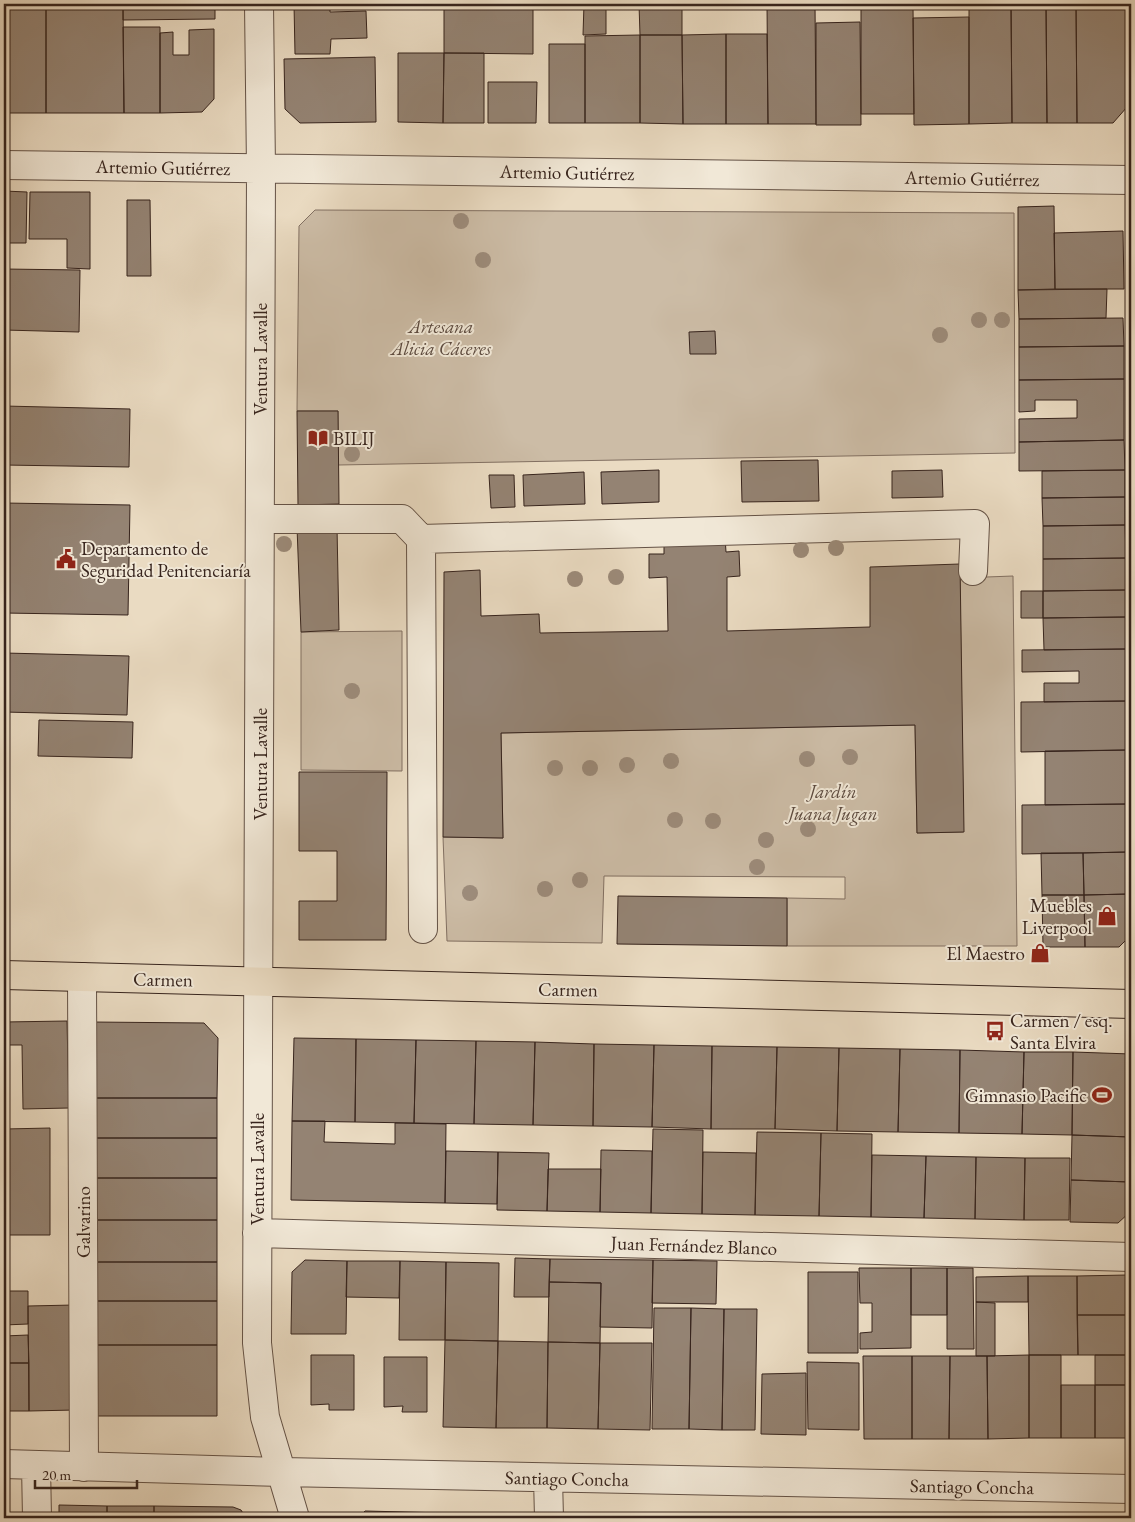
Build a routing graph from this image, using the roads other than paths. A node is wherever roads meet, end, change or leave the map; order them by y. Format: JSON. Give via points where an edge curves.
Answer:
{"nodes":[{"id":1,"x":259,"y":4,"type":"edge"},
{"id":2,"x":4,"y":165,"type":"edge"},
{"id":3,"x":261,"y":169,"type":"junction"},
{"id":4,"x":1131,"y":180,"type":"edge"},
{"id":5,"x":260,"y":519,"type":"junction"},
{"id":6,"x":421,"y":540,"type":"junction"},
{"id":7,"x":973,"y":571,"type":"dead end"},
{"id":8,"x":423,"y":929,"type":"dead end"},
{"id":9,"x":4,"y":975,"type":"edge"},
{"id":10,"x":82,"y":977,"type":"junction"},
{"id":11,"x":257,"y":981,"type":"junction"},
{"id":12,"x":1131,"y":1004,"type":"edge"},
{"id":13,"x":257,"y":1233,"type":"junction"},
{"id":14,"x":1131,"y":1257,"type":"edge"},
{"id":15,"x":4,"y":1464,"type":"edge"},
{"id":16,"x":36,"y":1465,"type":"junction"},
{"id":17,"x":84,"y":1466,"type":"junction"},
{"id":18,"x":282,"y":1472,"type":"junction"},
{"id":19,"x":548,"y":1478,"type":"junction"},
{"id":20,"x":1131,"y":1489,"type":"edge"},
{"id":21,"x":37,"y":1518,"type":"edge"},
{"id":22,"x":295,"y":1518,"type":"edge"},
{"id":23,"x":549,"y":1518,"type":"edge"}],
"edges":[{"from":1,"to":3,"type":"street","name":"Ventura Lavalle"},
{"from":2,"to":3,"type":"street","name":"Artemio Gutiérrez"},
{"from":3,"to":4,"type":"street","name":"Artemio Gutiérrez"},
{"from":3,"to":5,"type":"street","name":"Ventura Lavalle"},
{"from":5,"to":6,"type":"street","via":[[402,519]]},
{"from":5,"to":11,"type":"street","name":"Ventura Lavalle","via":[[260,946]]},
{"from":6,"to":7,"type":"street","via":[[975,524]]},
{"from":6,"to":8,"type":"street"},
{"from":9,"to":10,"type":"main road","name":"Carmen"},
{"from":10,"to":11,"type":"main road","name":"Carmen"},
{"from":10,"to":17,"type":"street","name":"Galvarino"},
{"from":11,"to":12,"type":"main road","name":"Carmen"},
{"from":11,"to":13,"type":"street","name":"Ventura Lavalle"},
{"from":13,"to":14,"type":"street","name":"Juan Fernández Blanco"},
{"from":13,"to":18,"type":"street","name":"Ventura Lavalle","via":[[260,1389],[264,1417]]},
{"from":15,"to":16,"type":"street","name":"Santiago Concha"},
{"from":16,"to":17,"type":"street","name":"Santiago Concha"},
{"from":16,"to":21,"type":"street"},
{"from":17,"to":18,"type":"street","name":"Santiago Concha"},
{"from":18,"to":19,"type":"street","name":"Santiago Concha"},
{"from":18,"to":22,"type":"street","name":"Ventura Lavalle"},
{"from":19,"to":20,"type":"street","name":"Santiago Concha"},
{"from":19,"to":23,"type":"street"}]}
